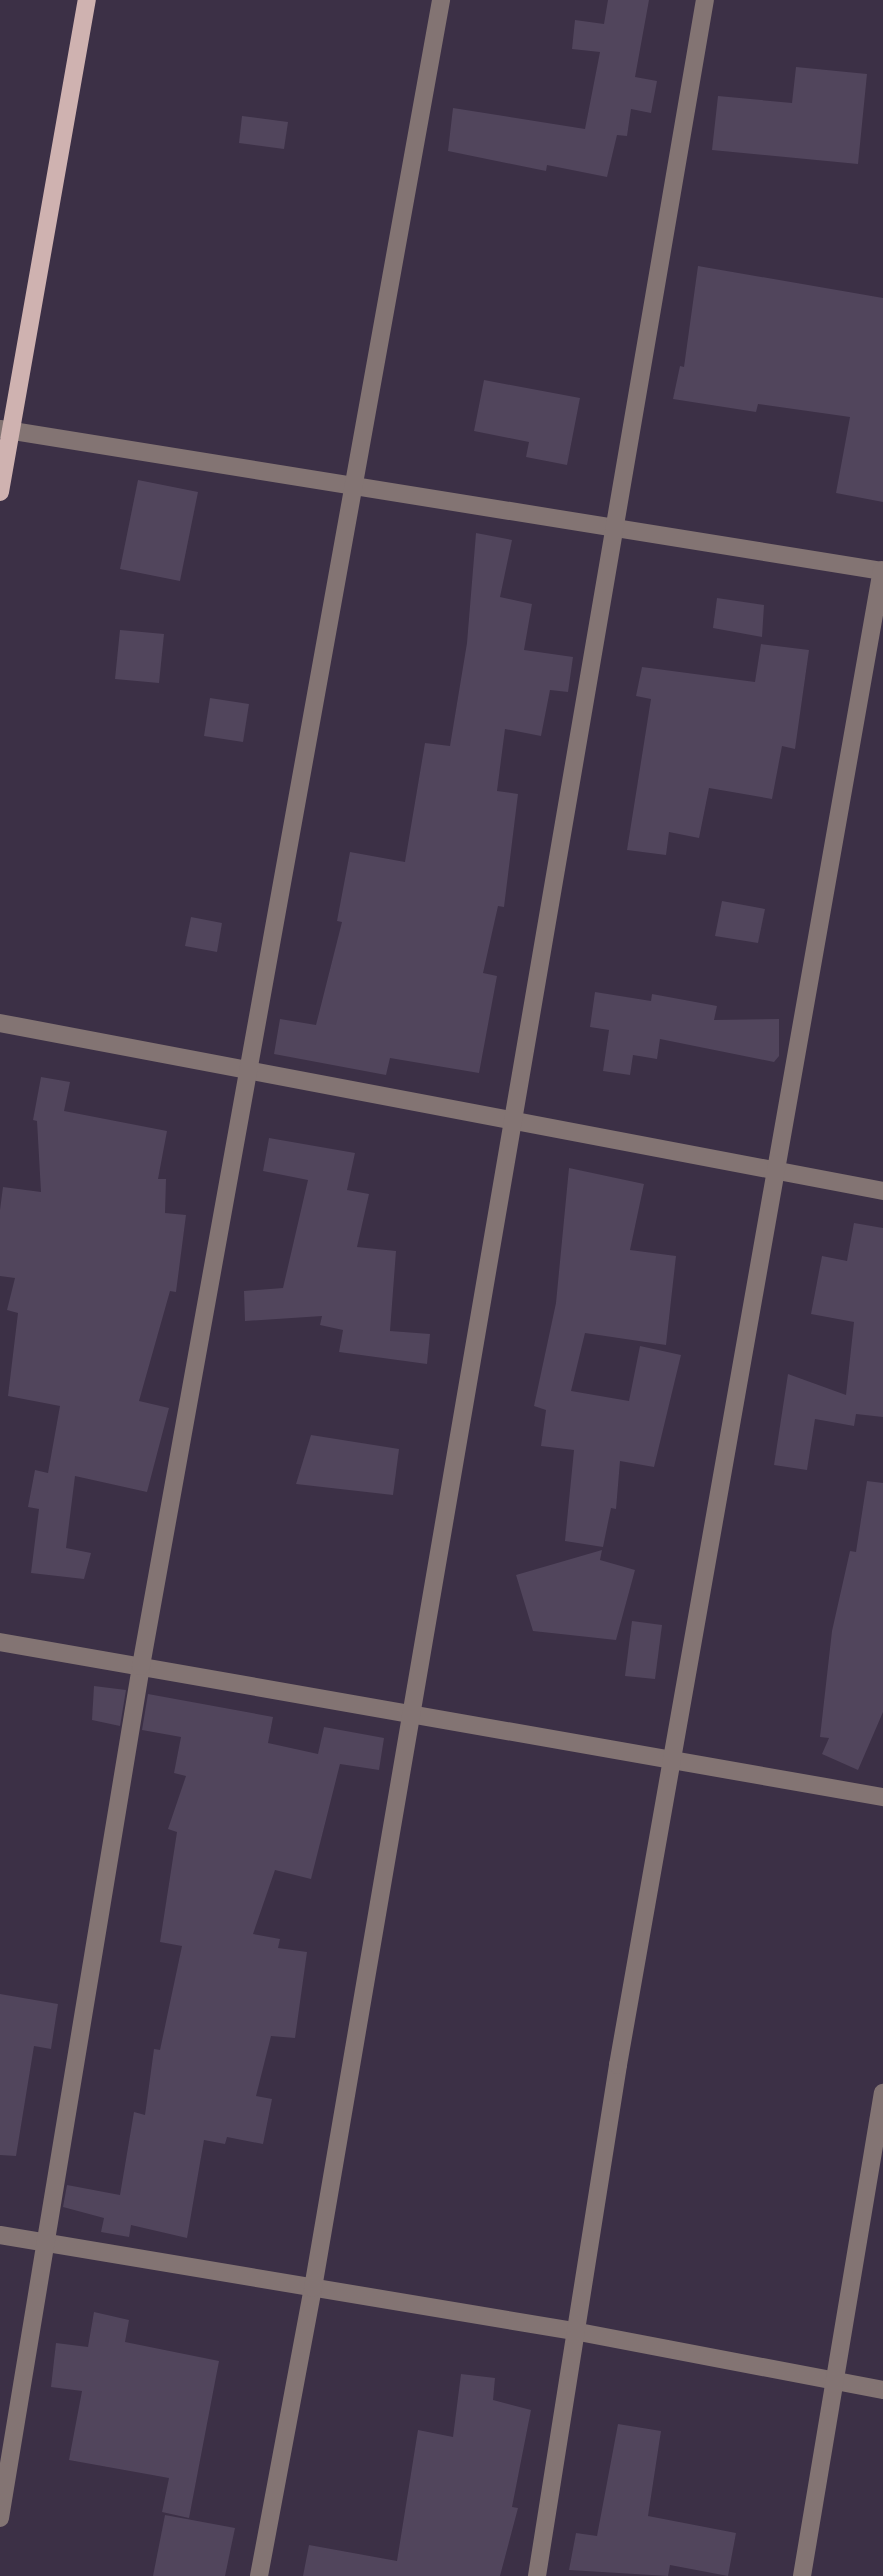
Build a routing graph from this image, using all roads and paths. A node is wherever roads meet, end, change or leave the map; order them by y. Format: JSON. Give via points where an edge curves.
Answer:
{"nodes":[{"id":1,"x":87,"y":0,"type":"edge"},
{"id":2,"x":441,"y":0,"type":"edge"},
{"id":3,"x":705,"y":0,"type":"edge"},
{"id":4,"x":5,"y":430,"type":"edge"},
{"id":5,"x":356,"y":487,"type":"junction"},
{"id":6,"x":0,"y":492,"type":"edge"},
{"id":7,"x":614,"y":526,"type":"junction"},
{"id":8,"x":882,"y":570,"type":"edge"},
{"id":9,"x":0,"y":1023,"type":"edge"},
{"id":10,"x":252,"y":1070,"type":"junction"},
{"id":11,"x":510,"y":1119,"type":"junction"},
{"id":12,"x":773,"y":1171,"type":"junction"},
{"id":13,"x":883,"y":1191,"type":"edge"},
{"id":14,"x":0,"y":1642,"type":"edge"},
{"id":15,"x":141,"y":1666,"type":"junction"},
{"id":16,"x":410,"y":1713,"type":"junction"},
{"id":17,"x":671,"y":1759,"type":"junction"},
{"id":18,"x":883,"y":1797,"type":"edge"},
{"id":19,"x":883,"y":2093,"type":"edge"},
{"id":20,"x":0,"y":2235,"type":"edge"},
{"id":21,"x":46,"y":2244,"type":"junction"},
{"id":22,"x":313,"y":2288,"type":"junction"},
{"id":23,"x":579,"y":2332,"type":"junction"},
{"id":24,"x":832,"y":2381,"type":"junction"},
{"id":25,"x":883,"y":2390,"type":"edge"},
{"id":26,"x":0,"y":2518,"type":"edge"},
{"id":27,"x":259,"y":2576,"type":"edge"},
{"id":28,"x":537,"y":2576,"type":"edge"},
{"id":29,"x":802,"y":2576,"type":"edge"}],
"edges":[{"from":1,"to":4,"type":"main road"},
{"from":2,"to":5,"type":"street"},
{"from":3,"to":7,"type":"street"},
{"from":4,"to":5,"type":"street"},
{"from":4,"to":6,"type":"main road"},
{"from":5,"to":7,"type":"street"},
{"from":5,"to":10,"type":"street"},
{"from":7,"to":8,"type":"street"},
{"from":7,"to":11,"type":"street"},
{"from":8,"to":12,"type":"street"},
{"from":9,"to":10,"type":"street"},
{"from":10,"to":11,"type":"street"},
{"from":10,"to":15,"type":"street"},
{"from":11,"to":12,"type":"street"},
{"from":11,"to":16,"type":"street"},
{"from":12,"to":13,"type":"street"},
{"from":12,"to":17,"type":"street"},
{"from":14,"to":15,"type":"street"},
{"from":15,"to":16,"type":"street"},
{"from":15,"to":21,"type":"street"},
{"from":16,"to":17,"type":"street"},
{"from":16,"to":22,"type":"street"},
{"from":17,"to":18,"type":"street"},
{"from":17,"to":23,"type":"street"},
{"from":19,"to":24,"type":"street"},
{"from":20,"to":21,"type":"street"},
{"from":21,"to":22,"type":"street"},
{"from":21,"to":26,"type":"street"},
{"from":22,"to":23,"type":"street"},
{"from":22,"to":27,"type":"street"},
{"from":23,"to":24,"type":"street"},
{"from":23,"to":28,"type":"street"},
{"from":24,"to":25,"type":"street"},
{"from":24,"to":29,"type":"street"}]}
